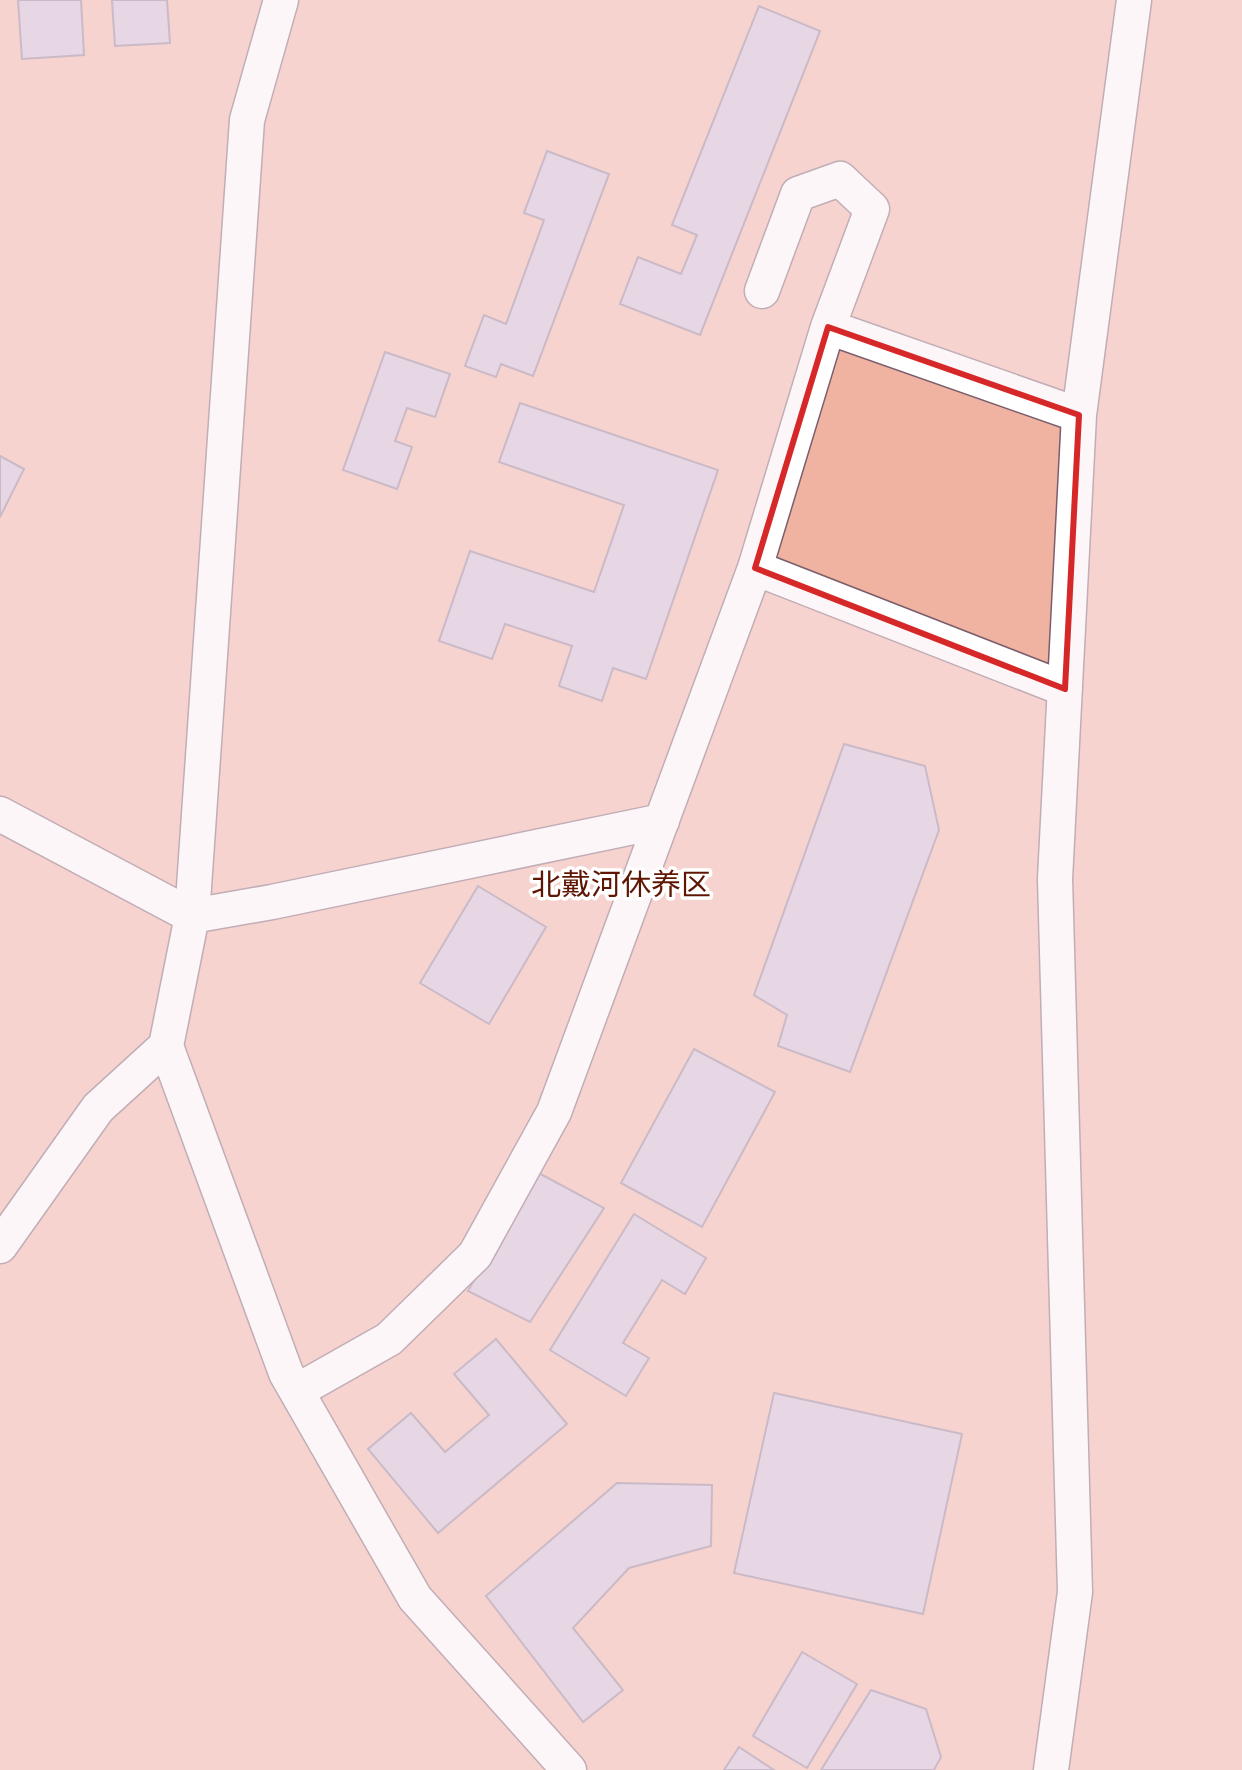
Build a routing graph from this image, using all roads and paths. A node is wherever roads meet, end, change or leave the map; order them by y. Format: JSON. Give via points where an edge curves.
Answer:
{"nodes":[{"id":1,"x":281,"y":0,"type":"edge"},
{"id":2,"x":1134,"y":0,"type":"edge"},
{"id":3,"x":762,"y":291,"type":"dead end"},
{"id":4,"x":828,"y":327,"type":"junction"},
{"id":5,"x":1079,"y":415,"type":"junction"},
{"id":6,"x":755,"y":568,"type":"junction"},
{"id":7,"x":1065,"y":689,"type":"junction"},
{"id":8,"x":0,"y":814,"type":"edge"},
{"id":9,"x":662,"y":821,"type":"junction"},
{"id":10,"x":192,"y":916,"type":"junction"},
{"id":11,"x":166,"y":1046,"type":"junction"},
{"id":12,"x":0,"y":1246,"type":"edge"},
{"id":13,"x":297,"y":1391,"type":"junction"},
{"id":14,"x":569,"y":1770,"type":"edge"},
{"id":15,"x":1051,"y":1770,"type":"edge"}],
"edges":[{"from":1,"to":10,"type":"street","via":[[247,120]]},
{"from":2,"to":5,"type":"street"},
{"from":3,"to":4,"type":"street","via":[[798,194],[840,179],[872,209]]},
{"from":4,"to":5,"type":"street"},
{"from":4,"to":6,"type":"street"},
{"from":5,"to":7,"type":"street"},
{"from":6,"to":7,"type":"street"},
{"from":6,"to":9,"type":"street"},
{"from":7,"to":15,"type":"street","via":[[1055,879],[1075,1592]]},
{"from":8,"to":10,"type":"street"},
{"from":9,"to":10,"type":"street"},
{"from":9,"to":13,"type":"street","via":[[554,1112],[475,1255],[389,1339]]},
{"from":10,"to":11,"type":"street"},
{"from":11,"to":12,"type":"street","via":[[98,1108]]},
{"from":11,"to":13,"type":"street"},
{"from":13,"to":14,"type":"street","via":[[415,1598]]}]}
